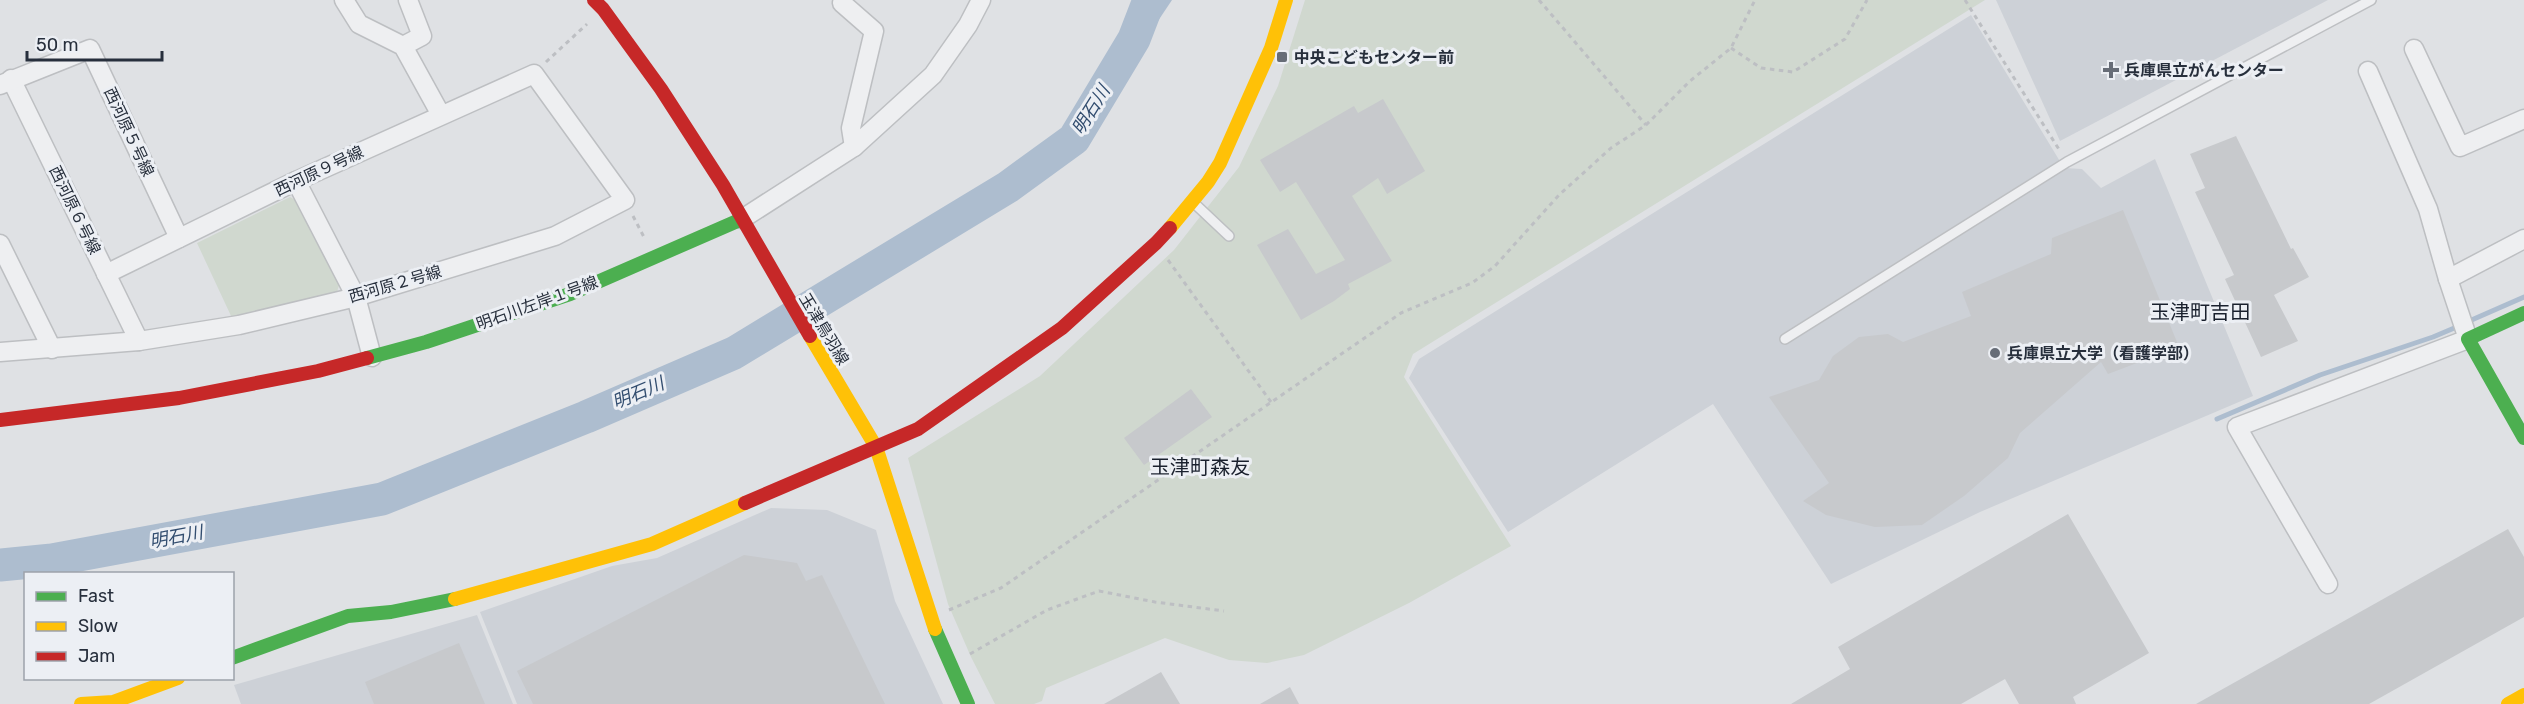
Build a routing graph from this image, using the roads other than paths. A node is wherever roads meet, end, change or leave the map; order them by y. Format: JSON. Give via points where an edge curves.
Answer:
{"nodes":[{"id":1,"x":344,"y":0,"type":"edge"},
{"id":2,"x":408,"y":0,"type":"edge"},
{"id":3,"x":981,"y":0,"type":"edge"},
{"id":4,"x":1286,"y":0,"type":"edge"},
{"id":5,"x":2371,"y":0,"type":"edge"},
{"id":6,"x":842,"y":3,"type":"dead end"},
{"id":7,"x":598,"y":5,"type":"edge"},
{"id":8,"x":403,"y":46,"type":"junction"},
{"id":9,"x":2414,"y":49,"type":"dead end"},
{"id":10,"x":2368,"y":71,"type":"dead end"},
{"id":11,"x":5,"y":82,"type":"edge"},
{"id":12,"x":441,"y":116,"type":"junction"},
{"id":13,"x":2524,"y":119,"type":"edge"},
{"id":14,"x":855,"y":147,"type":"junction"},
{"id":15,"x":296,"y":181,"type":"junction"},
{"id":16,"x":625,"y":200,"type":"joint"},
{"id":17,"x":1193,"y":201,"type":"junction"},
{"id":18,"x":742,"y":219,"type":"junction"},
{"id":19,"x":1229,"y":236,"type":"dead end"},
{"id":20,"x":179,"y":238,"type":"junction"},
{"id":21,"x":2524,"y":239,"type":"edge"},
{"id":22,"x":0,"y":244,"type":"edge"},
{"id":23,"x":106,"y":274,"type":"junction"},
{"id":24,"x":2448,"y":279,"type":"junction"},
{"id":25,"x":356,"y":297,"type":"junction"},
{"id":26,"x":2524,"y":314,"type":"edge"},
{"id":27,"x":1785,"y":339,"type":"dead end"},
{"id":28,"x":2468,"y":339,"type":"junction"},
{"id":29,"x":138,"y":341,"type":"junction"},
{"id":30,"x":52,"y":349,"type":"junction"},
{"id":31,"x":0,"y":352,"type":"edge"},
{"id":32,"x":372,"y":357,"type":"junction"},
{"id":33,"x":0,"y":420,"type":"edge"},
{"id":34,"x":2524,"y":438,"type":"edge"},
{"id":35,"x":876,"y":447,"type":"junction"},
{"id":36,"x":2328,"y":584,"type":"dead end"},
{"id":37,"x":234,"y":657,"type":"edge"},
{"id":38,"x":173,"y":680,"type":"edge"},
{"id":39,"x":2524,"y":695,"type":"edge"},
{"id":40,"x":81,"y":704,"type":"edge"},
{"id":41,"x":968,"y":704,"type":"edge"},
{"id":42,"x":2508,"y":704,"type":"edge"}],
"edges":[{"from":1,"to":8,"type":"street","via":[[359,24]]},
{"from":2,"to":8,"type":"street","via":[[422,36]]},
{"from":3,"to":14,"type":"street","name":"明石川左岸１号線","via":[[933,75]]},
{"from":4,"to":17,"type":"street","via":[[1271,48],[1220,163]]},
{"from":5,"to":27,"type":"lane","via":[[2067,162]]},
{"from":6,"to":14,"type":"street","via":[[874,32],[850,128]]},
{"from":7,"to":18,"type":"street","name":"玉津鳥羽線","via":[[661,89]]},
{"from":8,"to":12,"type":"street"},
{"from":9,"to":13,"type":"street","via":[[2460,147]]},
{"from":10,"to":24,"type":"street","via":[[2428,209]]},
{"from":11,"to":20,"type":"street","name":"西河原５号線","via":[[90,49]]},
{"from":11,"to":23,"type":"street","name":"西河原６号線"},
{"from":12,"to":15,"type":"street","name":"西河原９号線"},
{"from":12,"to":16,"type":"street","name":"西河原９号線","via":[[534,74]]},
{"from":14,"to":18,"type":"street","name":"明石川左岸１号線"},
{"from":15,"to":20,"type":"street","name":"西河原９号線"},
{"from":15,"to":25,"type":"street"},
{"from":16,"to":25,"type":"street","name":"西河原２号線","via":[[555,236]]},
{"from":17,"to":19,"type":"lane"},
{"from":17,"to":35,"type":"street","via":[[1156,243],[1062,328],[918,429]]},
{"from":18,"to":32,"type":"street","name":"明石川左岸１号線","via":[[570,294]]},
{"from":18,"to":35,"type":"street","name":"玉津鳥羽線"},
{"from":20,"to":23,"type":"street","name":"西河原９号線"},
{"from":21,"to":24,"type":"street"},
{"from":22,"to":30,"type":"street"},
{"from":23,"to":29,"type":"street","name":"西河原６号線"},
{"from":24,"to":28,"type":"street"},
{"from":25,"to":29,"type":"street","name":"西河原２号線","via":[[239,324]]},
{"from":25,"to":32,"type":"street"},
{"from":26,"to":28,"type":"street"},
{"from":28,"to":34,"type":"street"},
{"from":28,"to":36,"type":"street","via":[[2237,427]]},
{"from":29,"to":30,"type":"street","name":"西河原２号線"},
{"from":30,"to":31,"type":"street","name":"西河原２号線"},
{"from":32,"to":33,"type":"street","name":"明石川左岸１号線","via":[[179,398]]},
{"from":35,"to":37,"type":"street","via":[[652,544],[445,602],[348,616]]},
{"from":35,"to":41,"type":"street","name":"玉津鳥羽線","via":[[930,618]]},
{"from":38,"to":40,"type":"street","via":[[113,702]]},
{"from":39,"to":42,"type":"street"}]}
